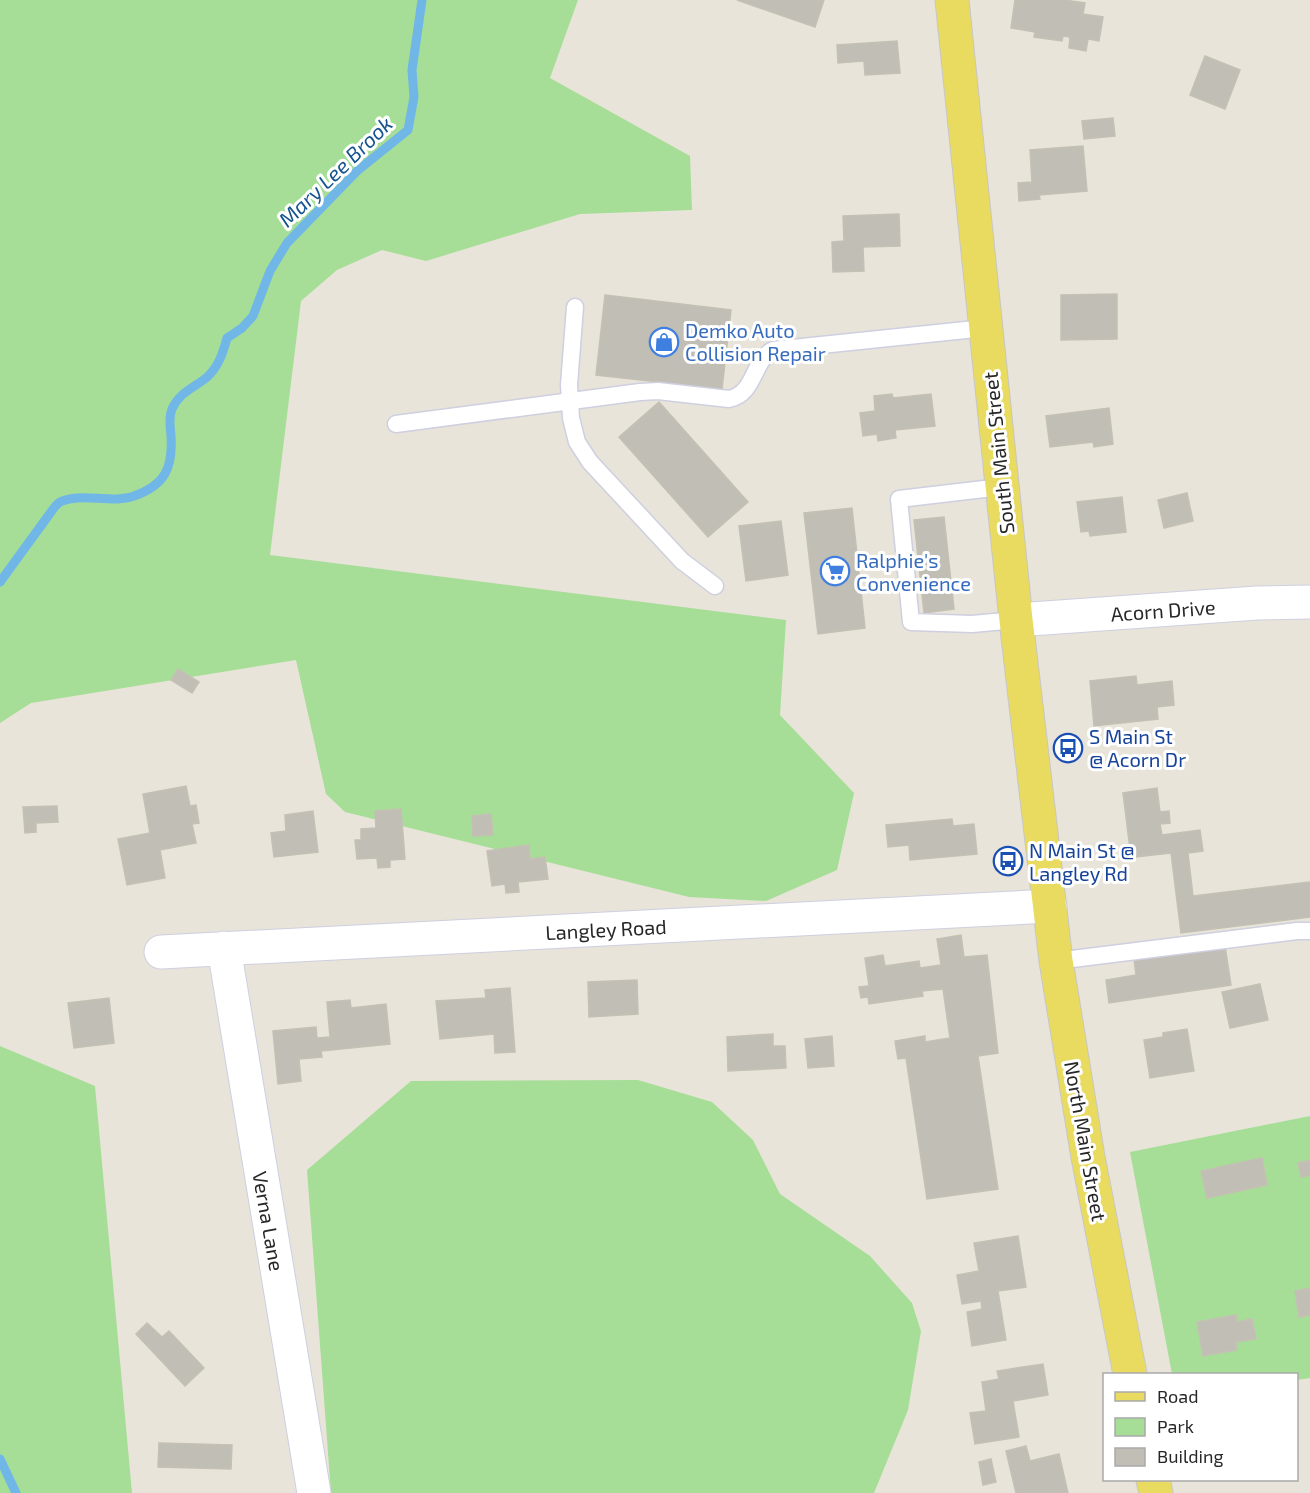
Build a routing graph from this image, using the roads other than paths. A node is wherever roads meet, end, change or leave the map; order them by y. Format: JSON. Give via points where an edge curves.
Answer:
{"nodes":[{"id":1,"x":952,"y":0,"type":"edge"},
{"id":2,"x":575,"y":307,"type":"dead end"},
{"id":3,"x":985,"y":328,"type":"junction"},
{"id":4,"x":569,"y":402,"type":"junction"},
{"id":5,"x":396,"y":424,"type":"dead end"},
{"id":6,"x":1001,"y":487,"type":"junction"},
{"id":7,"x":715,"y":586,"type":"dead end"},
{"id":8,"x":1309,"y":602,"type":"edge"},
{"id":9,"x":1016,"y":620,"type":"junction"},
{"id":10,"x":1050,"y":906,"type":"junction"},
{"id":11,"x":1310,"y":931,"type":"edge"},
{"id":12,"x":224,"y":948,"type":"junction"},
{"id":13,"x":161,"y":952,"type":"dead end"},
{"id":14,"x":1056,"y":961,"type":"junction"},
{"id":15,"x":1130,"y":1373,"type":"edge"},
{"id":16,"x":314,"y":1493,"type":"edge"}],
"edges":[{"from":1,"to":3,"type":"main road","name":"South Main Street"},
{"from":2,"to":4,"type":"lane"},
{"from":3,"to":4,"type":"lane","via":[[773,350],[763,356],[747,389],[736,398],[658,391]]},
{"from":3,"to":6,"type":"main road","name":"South Main Street"},
{"from":4,"to":5,"type":"lane"},
{"from":4,"to":7,"type":"lane","via":[[577,442],[590,462],[682,561]]},
{"from":6,"to":9,"type":"main road","name":"South Main Street"},
{"from":6,"to":9,"type":"lane","via":[[899,499],[911,622],[972,624]]},
{"from":8,"to":9,"type":"street","name":"Acorn Drive"},
{"from":9,"to":10,"type":"main road","name":"South Main Street"},
{"from":10,"to":12,"type":"street","name":"Langley Road"},
{"from":10,"to":14,"type":"main road","name":"North Main Street"},
{"from":11,"to":14,"type":"lane"},
{"from":12,"to":13,"type":"street","name":"Langley Road"},
{"from":12,"to":16,"type":"street","name":"Verna Lane"},
{"from":14,"to":15,"type":"main road","name":"North Main Street","via":[[1088,1157]]}]}
